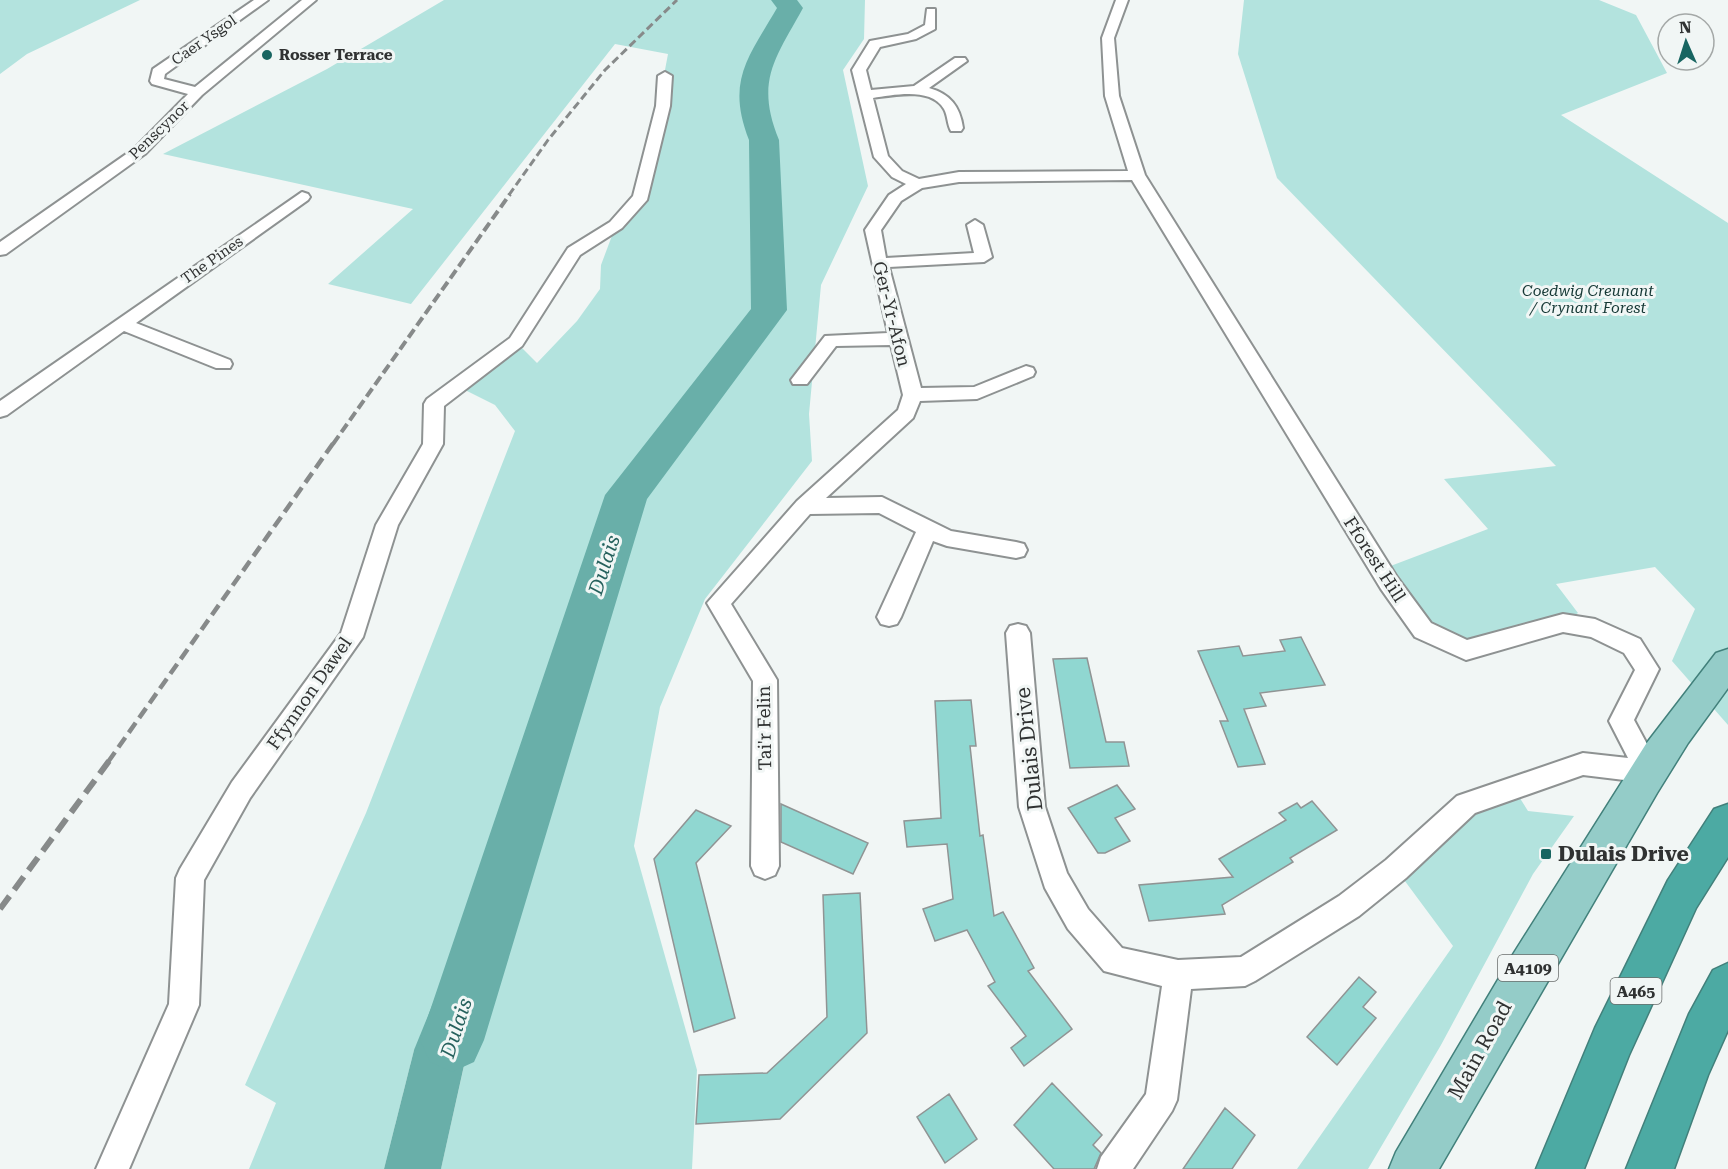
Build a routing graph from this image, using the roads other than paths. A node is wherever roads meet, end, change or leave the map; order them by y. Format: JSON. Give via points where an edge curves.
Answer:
{"nodes":[{"id":1,"x":262,"y":0,"type":"edge"},
{"id":2,"x":310,"y":0,"type":"edge"},
{"id":3,"x":1122,"y":0,"type":"edge"},
{"id":4,"x":931,"y":12,"type":"dead end"},
{"id":5,"x":960,"y":61,"type":"dead end"},
{"id":6,"x":665,"y":76,"type":"dead end"},
{"id":7,"x":916,"y":91,"type":"junction"},
{"id":8,"x":197,"y":92,"type":"junction"},
{"id":9,"x":867,"y":95,"type":"junction"},
{"id":10,"x":956,"y":129,"type":"dead end"},
{"id":11,"x":1137,"y":175,"type":"junction"},
{"id":12,"x":917,"y":184,"type":"junction"},
{"id":13,"x":302,"y":197,"type":"dead end"},
{"id":14,"x":975,"y":225,"type":"dead end"},
{"id":15,"x":0,"y":250,"type":"edge"},
{"id":16,"x":879,"y":263,"type":"junction"},
{"id":17,"x":121,"y":323,"type":"junction"},
{"id":18,"x":898,"y":339,"type":"junction"},
{"id":19,"x":223,"y":364,"type":"dead end"},
{"id":20,"x":1026,"y":372,"type":"dead end"},
{"id":21,"x":800,"y":380,"type":"dead end"},
{"id":22,"x":913,"y":395,"type":"junction"},
{"id":23,"x":0,"y":410,"type":"edge"},
{"id":24,"x":804,"y":506,"type":"junction"},
{"id":25,"x":928,"y":528,"type":"junction"},
{"id":26,"x":1016,"y":550,"type":"dead end"},
{"id":27,"x":889,"y":616,"type":"dead end"},
{"id":28,"x":1018,"y":633,"type":"dead end"},
{"id":29,"x":1728,"y":663,"type":"edge"},
{"id":30,"x":1649,"y":772,"type":"junction"},
{"id":31,"x":1728,"y":822,"type":"edge"},
{"id":32,"x":765,"y":866,"type":"dead end"},
{"id":33,"x":1178,"y":975,"type":"junction"},
{"id":34,"x":1728,"y":985,"type":"edge"},
{"id":35,"x":112,"y":1169,"type":"edge"},
{"id":36,"x":1113,"y":1169,"type":"edge"},
{"id":37,"x":1413,"y":1169,"type":"edge"},
{"id":38,"x":1560,"y":1169,"type":"edge"},
{"id":39,"x":1650,"y":1169,"type":"edge"}],
"edges":[{"from":1,"to":8,"type":"street","name":"Caer Ysgol","via":[[158,72],[157,81]]},
{"from":2,"to":8,"type":"street","name":"Penscynor"},
{"from":3,"to":11,"type":"street","via":[[1108,38],[1112,87]]},
{"from":4,"to":9,"type":"street","via":[[927,31],[872,46],[859,70]]},
{"from":5,"to":7,"type":"street"},
{"from":6,"to":35,"type":"street","name":"Ffynnon Dawel","via":[[661,116],[641,197],[615,225],[574,252],[516,342],[434,404],[433,444],[387,525],[351,637],[241,790],[190,878],[184,1005]]},
{"from":7,"to":9,"type":"street"},
{"from":7,"to":10,"type":"street","via":[[943,100],[953,111]]},
{"from":8,"to":15,"type":"street","name":"Penscynor","via":[[140,152]]},
{"from":9,"to":12,"type":"street","via":[[881,157],[897,174]]},
{"from":11,"to":12,"type":"street","name":"Ger-Yr-Afon","via":[[959,177]]},
{"from":11,"to":30,"type":"street","name":"Fforest Hill","via":[[1389,584],[1423,630],[1466,650],[1563,623],[1595,628],[1632,646],[1647,669],[1621,721]]},
{"from":12,"to":16,"type":"street","name":"Ger-Yr-Afon","via":[[895,198],[873,230]]},
{"from":13,"to":17,"type":"street","name":"The Pines"},
{"from":14,"to":16,"type":"street","via":[[984,258]]},
{"from":16,"to":18,"type":"street","name":"Ger-Yr-Afon"},
{"from":17,"to":19,"type":"street"},
{"from":17,"to":23,"type":"street","name":"The Pines"},
{"from":18,"to":21,"type":"street","via":[[831,340]]},
{"from":18,"to":22,"type":"street","name":"Ger-Yr-Afon"},
{"from":20,"to":22,"type":"street","via":[[977,393]]},
{"from":22,"to":24,"type":"street","via":[[906,413]]},
{"from":24,"to":25,"type":"street","via":[[882,505]]},
{"from":24,"to":32,"type":"street","name":"Tai'r Felin","via":[[718,603],[765,680]]},
{"from":25,"to":26,"type":"street","via":[[947,538]]},
{"from":25,"to":27,"type":"street"},
{"from":28,"to":33,"type":"street","name":"Dulais Drive","via":[[1032,807],[1055,879],[1078,919],[1114,961]]},
{"from":29,"to":30,"type":"main road","name":"Main Road","number":"A4109","via":[[1701,694]]},
{"from":30,"to":33,"type":"street","name":"Dulais Drive","via":[[1583,764],[1466,804],[1349,906],[1245,971]]},
{"from":30,"to":37,"type":"main road","name":"Main Road","number":"A4109","via":[[1511,996]]},
{"from":31,"to":38,"type":"highway","number":"A465","via":[[1682,894],[1611,1044]]},
{"from":33,"to":36,"type":"street","via":[[1161,1100]]},
{"from":34,"to":39,"type":"highway","via":[[1677,1093]]}]}
